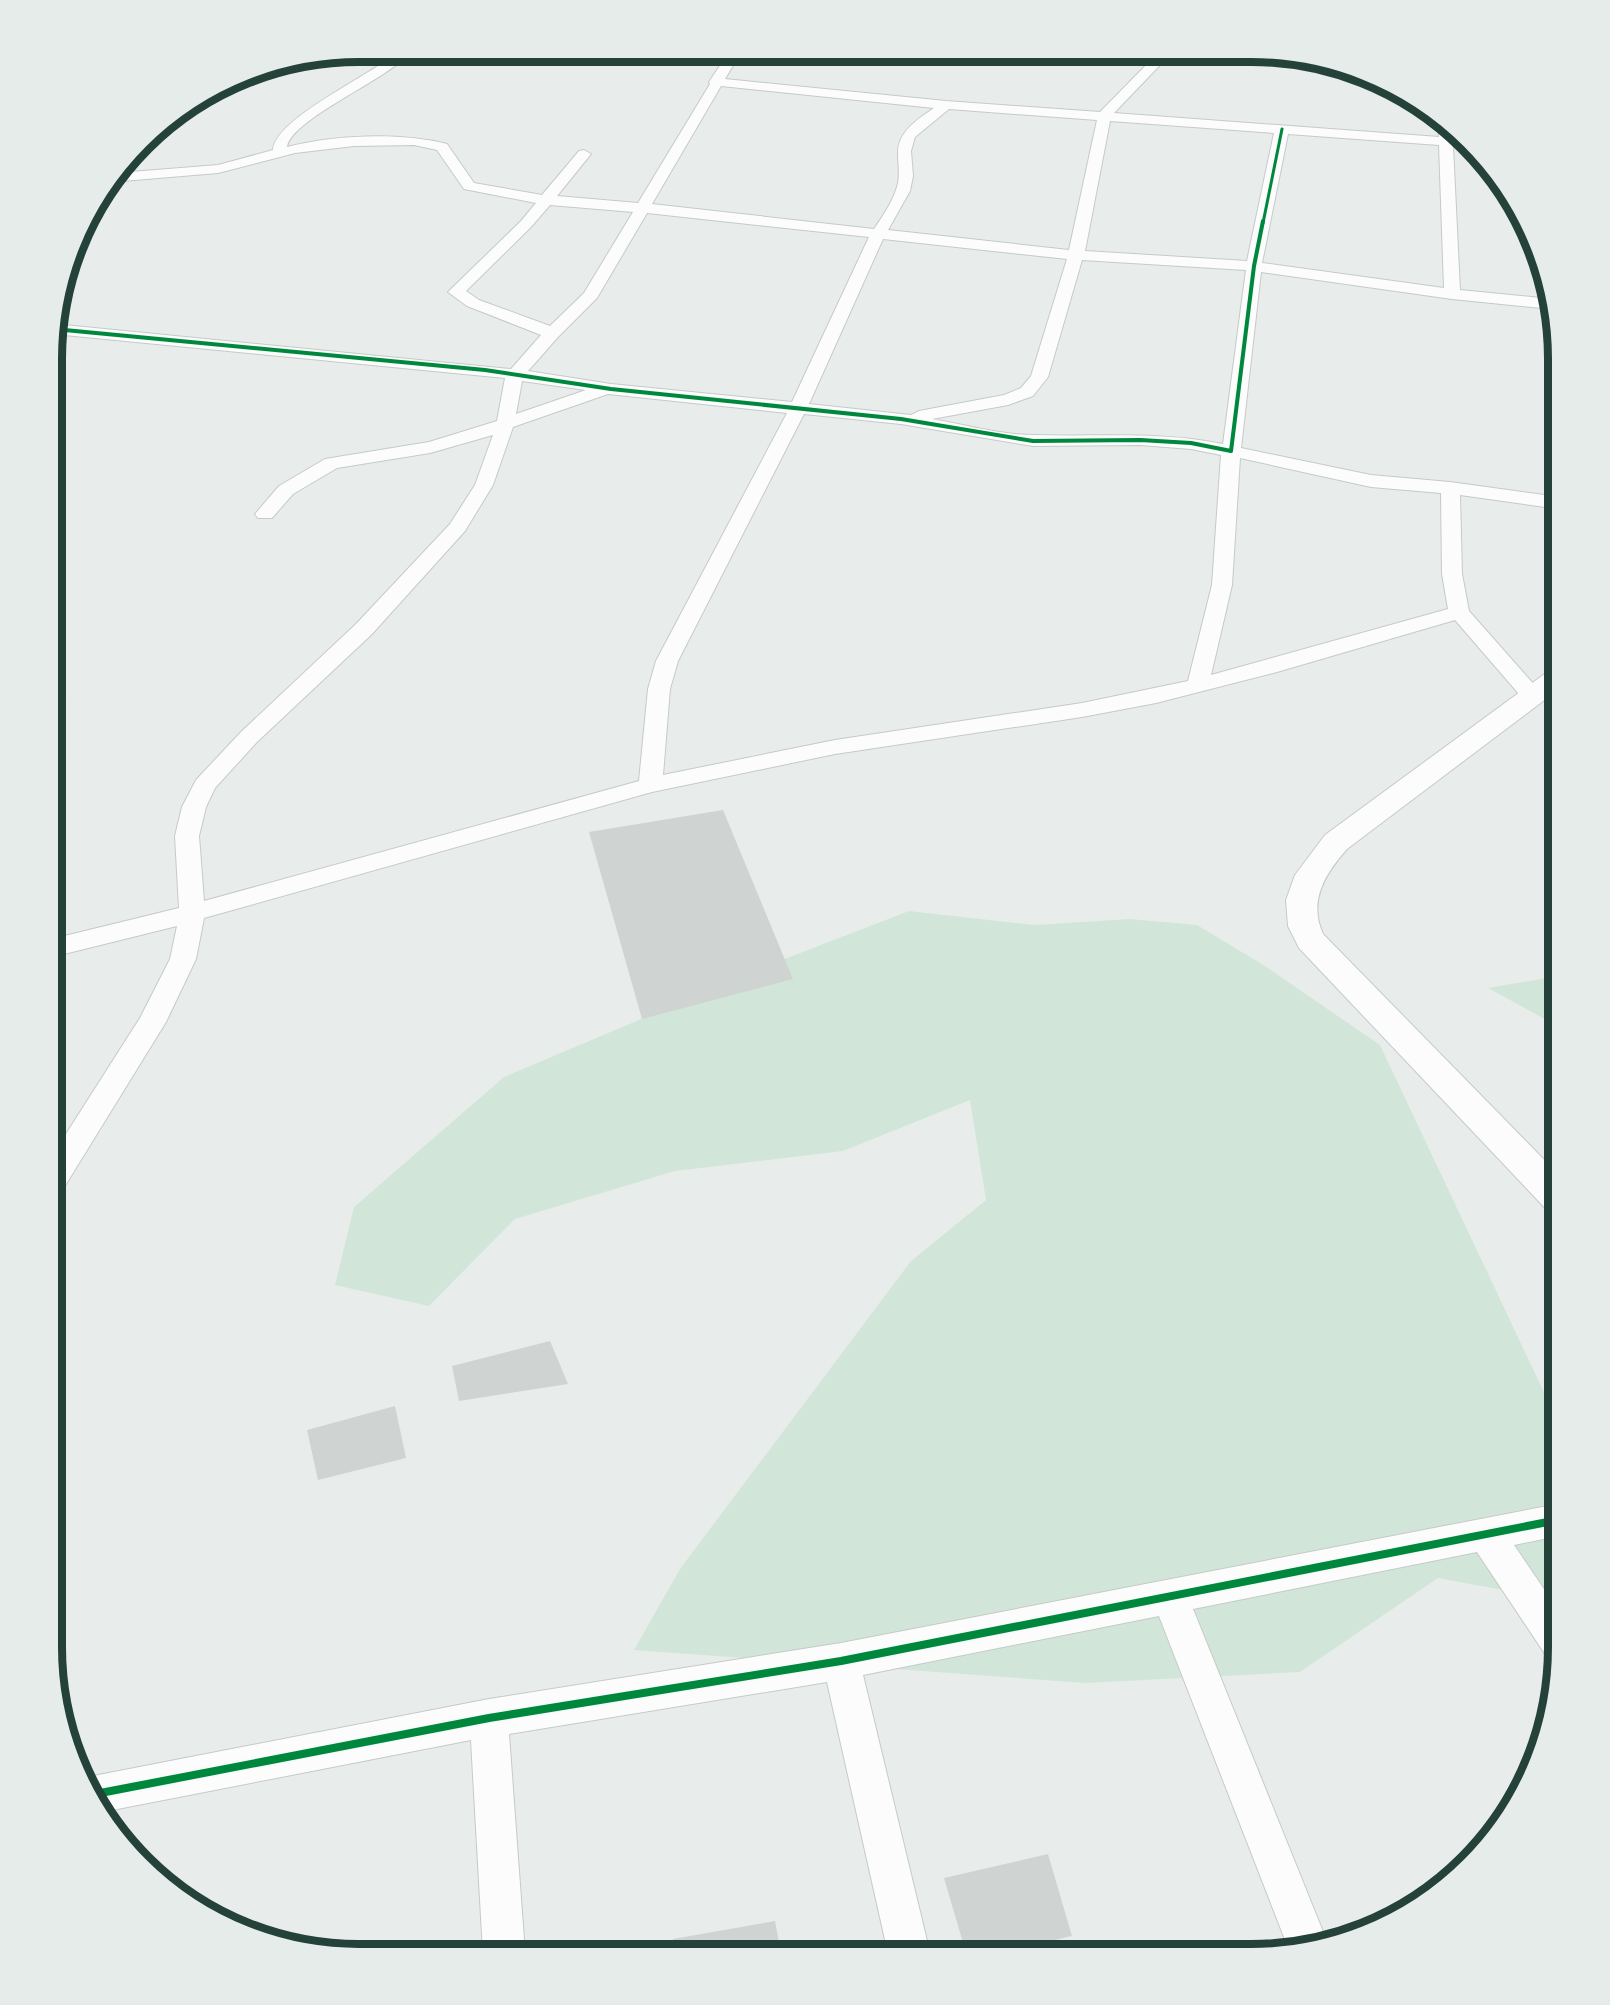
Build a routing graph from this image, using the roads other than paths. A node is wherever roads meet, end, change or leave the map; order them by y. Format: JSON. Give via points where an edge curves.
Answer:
{"nodes":[{"id":1,"x":391,"y":62,"type":"edge"},
{"id":2,"x":728,"y":62,"type":"edge"},
{"id":3,"x":1156,"y":62,"type":"edge"},
{"id":4,"x":715,"y":82,"type":"junction"},
{"id":5,"x":963,"y":92,"type":"dead end"},
{"id":6,"x":946,"y":105,"type":"junction"},
{"id":7,"x":1105,"y":115,"type":"junction"},
{"id":8,"x":1282,"y":129,"type":"junction"},
{"id":9,"x":1444,"y":133,"type":"edge"},
{"id":10,"x":1444,"y":141,"type":"junction"},
{"id":11,"x":1454,"y":142,"type":"edge"},
{"id":12,"x":280,"y":152,"type":"junction"},
{"id":13,"x":584,"y":154,"type":"dead end"},
{"id":14,"x":124,"y":177,"type":"edge"},
{"id":15,"x":546,"y":200,"type":"junction"},
{"id":16,"x":644,"y":208,"type":"junction"},
{"id":17,"x":878,"y":234,"type":"junction"},
{"id":18,"x":1076,"y":255,"type":"junction"},
{"id":19,"x":1254,"y":266,"type":"junction"},
{"id":20,"x":1452,"y":294,"type":"junction"},
{"id":21,"x":1543,"y":303,"type":"edge"},
{"id":22,"x":63,"y":330,"type":"edge"},
{"id":23,"x":552,"y":333,"type":"junction"},
{"id":24,"x":514,"y":376,"type":"junction"},
{"id":25,"x":611,"y":389,"type":"junction"},
{"id":26,"x":798,"y":409,"type":"junction"},
{"id":27,"x":901,"y":419,"type":"junction"},
{"id":28,"x":505,"y":425,"type":"junction"},
{"id":29,"x":1231,"y":451,"type":"junction"},
{"id":30,"x":1450,"y":488,"type":"junction"},
{"id":31,"x":1548,"y":501,"type":"edge"},
{"id":32,"x":265,"y":514,"type":"dead end"},
{"id":33,"x":1459,"y":612,"type":"junction"},
{"id":34,"x":1548,"y":684,"type":"edge"},
{"id":35,"x":1198,"y":685,"type":"junction"},
{"id":36,"x":1533,"y":696,"type":"junction"},
{"id":37,"x":650,"y":785,"type":"junction"},
{"id":38,"x":192,"y":913,"type":"junction"},
{"id":39,"x":62,"y":946,"type":"edge"},
{"id":40,"x":62,"y":1165,"type":"edge"},
{"id":41,"x":1548,"y":1189,"type":"edge"},
{"id":42,"x":1548,"y":1522,"type":"edge"},
{"id":43,"x":1486,"y":1535,"type":"junction"},
{"id":44,"x":1170,"y":1597,"type":"junction"},
{"id":45,"x":1548,"y":1626,"type":"edge"},
{"id":46,"x":842,"y":1660,"type":"junction"},
{"id":47,"x":489,"y":1718,"type":"junction"},
{"id":48,"x":100,"y":1793,"type":"edge"},
{"id":49,"x":1305,"y":1939,"type":"edge"},
{"id":50,"x":503,"y":1944,"type":"edge"},
{"id":51,"x":907,"y":1944,"type":"edge"}],
"edges":[{"from":1,"to":12,"type":"street","via":[[301,121],[284,136]]},
{"from":2,"to":4,"type":"street"},
{"from":3,"to":7,"type":"street"},
{"from":4,"to":6,"type":"street"},
{"from":4,"to":16,"type":"street"},
{"from":5,"to":6,"type":"street"},
{"from":6,"to":7,"type":"street"},
{"from":6,"to":17,"type":"street","via":[[906,141],[905,185]]},
{"from":7,"to":8,"type":"street"},
{"from":7,"to":18,"type":"street"},
{"from":8,"to":10,"type":"street"},
{"from":8,"to":19,"type":"street"},
{"from":9,"to":10,"type":"street"},
{"from":10,"to":11,"type":"street"},
{"from":10,"to":20,"type":"street"},
{"from":12,"to":14,"type":"street","via":[[218,169]]},
{"from":12,"to":15,"type":"street","via":[[354,142],[430,143],[442,147],[469,186]]},
{"from":13,"to":15,"type":"street"},
{"from":15,"to":16,"type":"street"},
{"from":15,"to":23,"type":"street","via":[[456,292],[474,303]]},
{"from":16,"to":17,"type":"street"},
{"from":16,"to":23,"type":"street","via":[[591,295]]},
{"from":17,"to":18,"type":"street"},
{"from":17,"to":26,"type":"street"},
{"from":18,"to":19,"type":"street"},
{"from":18,"to":27,"type":"street","via":[[1039,377],[1027,392],[1008,400]]},
{"from":19,"to":20,"type":"street"},
{"from":19,"to":29,"type":"street"},
{"from":20,"to":21,"type":"street"},
{"from":22,"to":24,"type":"street"},
{"from":23,"to":24,"type":"street"},
{"from":24,"to":25,"type":"street"},
{"from":24,"to":28,"type":"street"},
{"from":25,"to":26,"type":"street"},
{"from":25,"to":28,"type":"street"},
{"from":26,"to":27,"type":"street"},
{"from":26,"to":37,"type":"street","via":[[667,661],[659,688]]},
{"from":27,"to":29,"type":"street","via":[[1033,441],[1140,440],[1191,443]]},
{"from":28,"to":32,"type":"street","via":[[430,447],[332,463],[286,490]]},
{"from":28,"to":38,"type":"street","via":[[484,484],[458,527],[364,628],[204,785],[187,836]]},
{"from":29,"to":30,"type":"street","via":[[1371,481]]},
{"from":29,"to":35,"type":"street","via":[[1222,585]]},
{"from":30,"to":31,"type":"street"},
{"from":30,"to":33,"type":"street","via":[[1452,574]]},
{"from":33,"to":35,"type":"street"},
{"from":33,"to":36,"type":"street"},
{"from":34,"to":36,"type":"street"},
{"from":35,"to":37,"type":"street","via":[[1082,710],[835,747]]},
{"from":36,"to":41,"type":"street","via":[[1336,842],[1312,870],[1302,893],[1300,914],[1310,940]]},
{"from":37,"to":38,"type":"street"},
{"from":38,"to":39,"type":"street"},
{"from":38,"to":40,"type":"street","via":[[183,959],[152,1022]]},
{"from":42,"to":43,"type":"street"},
{"from":43,"to":44,"type":"street"},
{"from":43,"to":45,"type":"street"},
{"from":44,"to":46,"type":"street"},
{"from":44,"to":49,"type":"street"},
{"from":46,"to":47,"type":"street"},
{"from":46,"to":51,"type":"street"},
{"from":47,"to":48,"type":"street"},
{"from":47,"to":50,"type":"street"}]}
